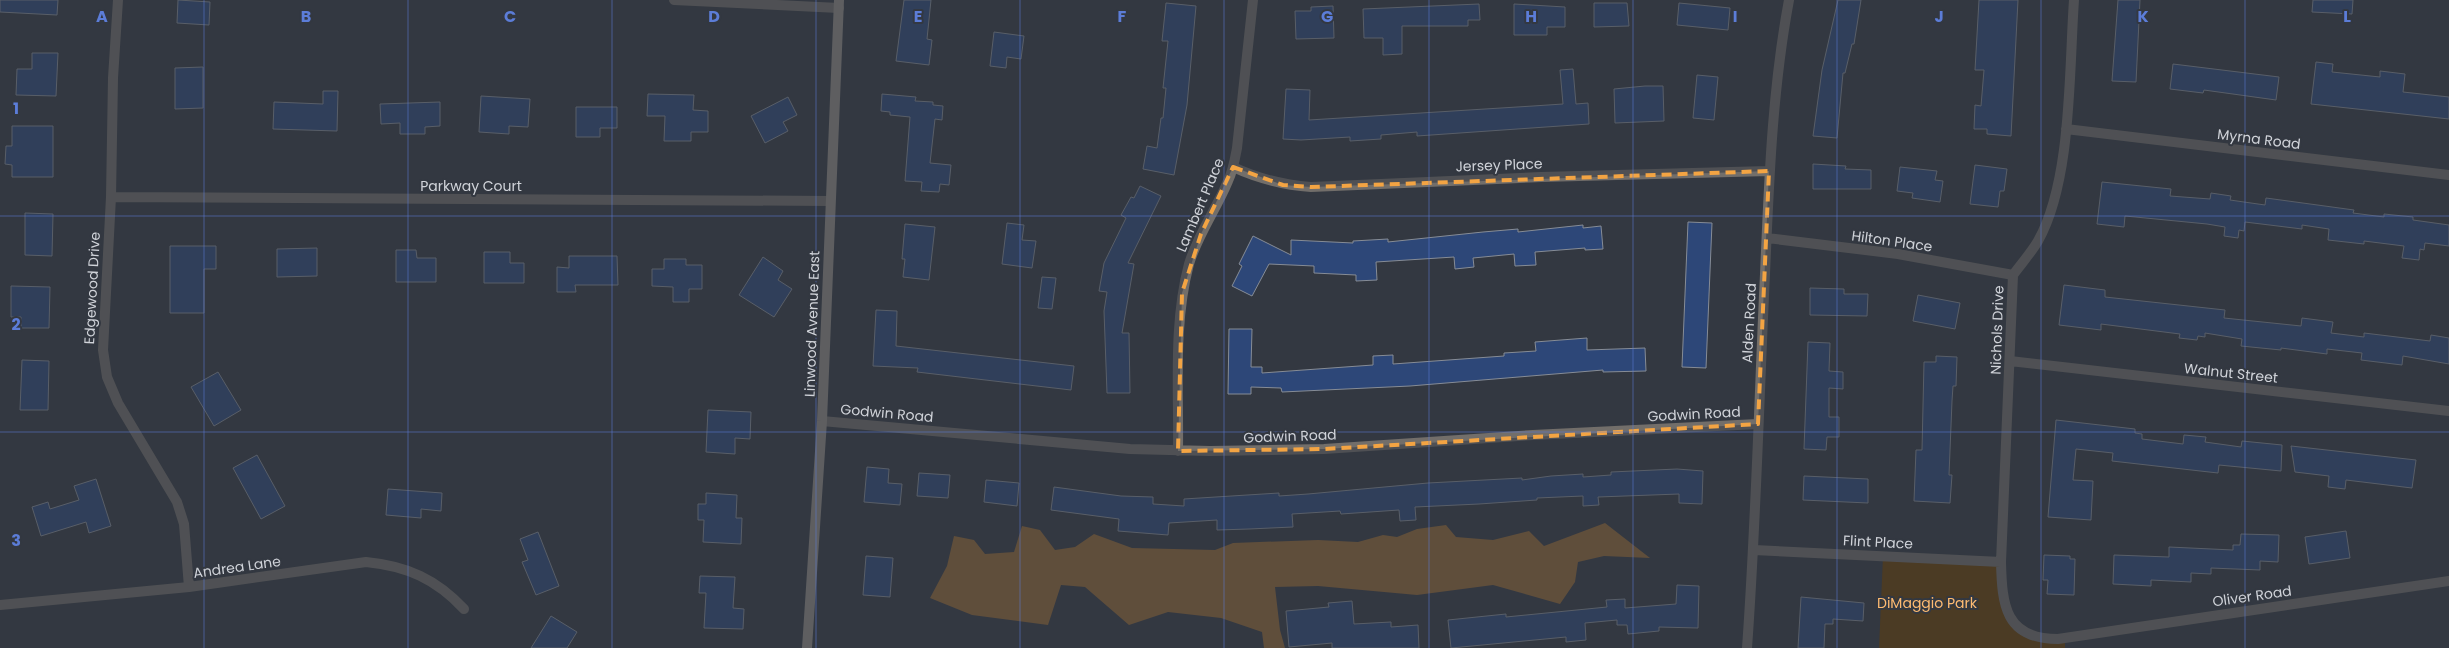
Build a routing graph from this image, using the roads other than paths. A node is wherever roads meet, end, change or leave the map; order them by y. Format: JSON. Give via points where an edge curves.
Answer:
{"nodes":[{"id":1,"x":118,"y":0,"type":"edge"},
{"id":2,"x":674,"y":0,"type":"edge"},
{"id":3,"x":1253,"y":0,"type":"edge"},
{"id":4,"x":1789,"y":0,"type":"edge"},
{"id":5,"x":2074,"y":0,"type":"edge"},
{"id":6,"x":839,"y":4,"type":"edge"},
{"id":7,"x":2066,"y":129,"type":"junction"},
{"id":8,"x":1233,"y":167,"type":"junction"},
{"id":9,"x":1769,"y":171,"type":"junction"},
{"id":10,"x":2449,"y":175,"type":"edge"},
{"id":11,"x":111,"y":198,"type":"junction"},
{"id":12,"x":830,"y":201,"type":"junction"},
{"id":13,"x":1767,"y":238,"type":"junction"},
{"id":14,"x":2013,"y":275,"type":"junction"},
{"id":15,"x":2010,"y":361,"type":"junction"},
{"id":16,"x":2449,"y":411,"type":"edge"},
{"id":17,"x":822,"y":421,"type":"junction"},
{"id":18,"x":1758,"y":424,"type":"junction"},
{"id":19,"x":1178,"y":451,"type":"junction"},
{"id":20,"x":1754,"y":550,"type":"junction"},
{"id":21,"x":2001,"y":562,"type":"junction"},
{"id":22,"x":2449,"y":581,"type":"edge"},
{"id":23,"x":189,"y":587,"type":"junction"},
{"id":24,"x":0,"y":605,"type":"edge"},
{"id":25,"x":464,"y":609,"type":"dead end"},
{"id":26,"x":2058,"y":639,"type":"joint"},
{"id":27,"x":807,"y":648,"type":"edge"},
{"id":28,"x":1747,"y":648,"type":"edge"}],
"edges":[{"from":1,"to":11,"type":"street","name":"Edgewood Drive"},
{"from":2,"to":6,"type":"street"},
{"from":3,"to":8,"type":"street","name":"Lambert Place"},
{"from":4,"to":9,"type":"street","name":"Alden Road","via":[[1775,98]]},
{"from":5,"to":7,"type":"street","name":"Nichols Drive"},
{"from":6,"to":12,"type":"main road","name":"Linwood Avenue East"},
{"from":7,"to":10,"type":"street","name":"Myrna Road"},
{"from":7,"to":14,"type":"street","name":"Nichols Drive","via":[[2049,216],[2038,241]]},
{"from":8,"to":9,"type":"street","name":"Jersey Place","via":[[1283,185],[1311,188]]},
{"from":8,"to":19,"type":"street","name":"Lambert Place","via":[[1200,234],[1182,293]]},
{"from":9,"to":13,"type":"street","name":"Alden Road"},
{"from":11,"to":12,"type":"street","name":"Parkway Court"},
{"from":11,"to":23,"type":"street","name":"Edgewood Drive","via":[[103,323],[107,377],[133,430],[177,502],[184,524]]},
{"from":12,"to":17,"type":"main road","name":"Linwood Avenue East"},
{"from":13,"to":14,"type":"street","name":"Hilton Place","via":[[1898,254]]},
{"from":13,"to":18,"type":"street","name":"Alden Road"},
{"from":14,"to":15,"type":"street","name":"Nichols Drive"},
{"from":15,"to":16,"type":"street","name":"Walnut Street"},
{"from":15,"to":21,"type":"street","name":"Nichols Drive"},
{"from":17,"to":19,"type":"street","name":"Godwin Road"},
{"from":17,"to":27,"type":"main road","name":"Linwood Avenue East"},
{"from":18,"to":19,"type":"street","name":"Godwin Road","via":[[1324,449]]},
{"from":18,"to":20,"type":"street","name":"Alden Road"},
{"from":20,"to":21,"type":"street","name":"Flint Place"},
{"from":20,"to":28,"type":"street","name":"Alden Road"},
{"from":21,"to":26,"type":"street","name":"Nichols Drive","via":[[2002,598],[2016,625],[2045,639]]},
{"from":22,"to":26,"type":"street","name":"Oliver Road"},
{"from":23,"to":24,"type":"street","name":"Andrea Lane"},
{"from":23,"to":25,"type":"street","name":"Andrea Lane","via":[[366,562],[418,574],[450,594]]}]}
